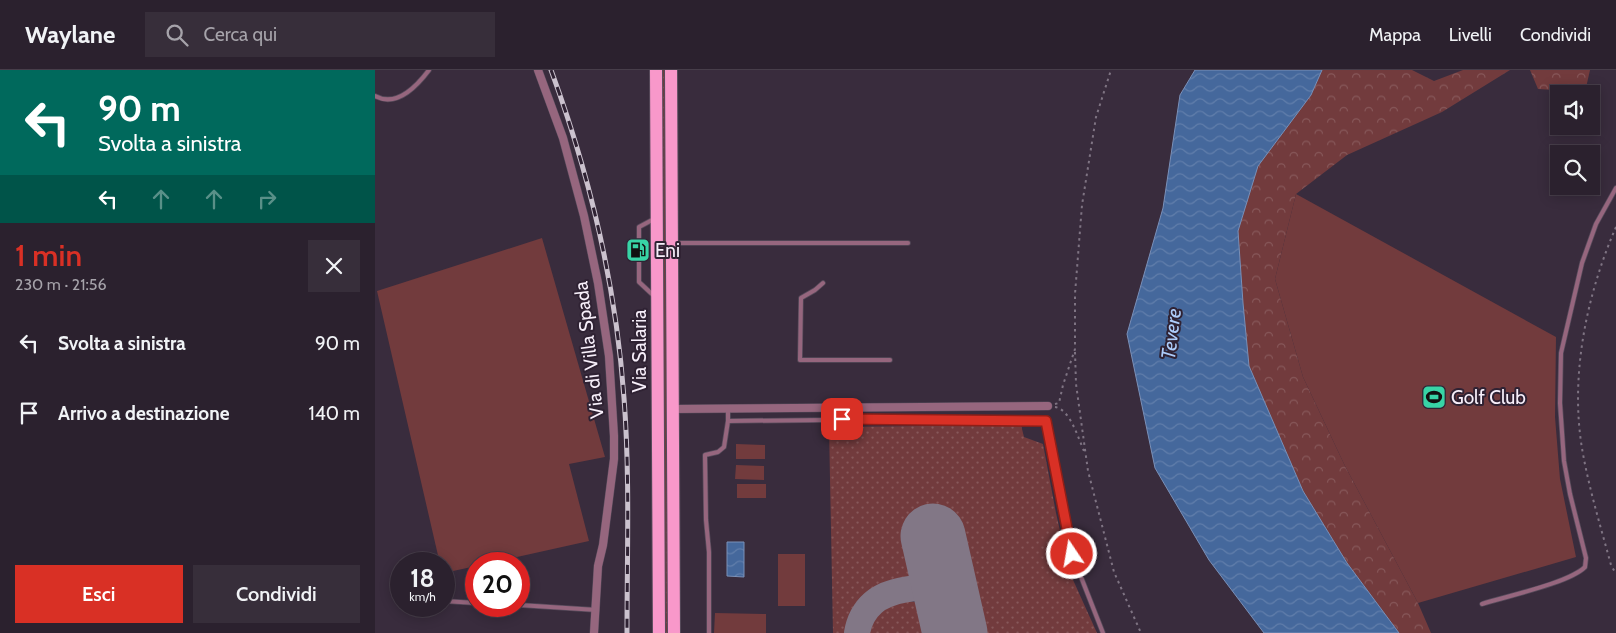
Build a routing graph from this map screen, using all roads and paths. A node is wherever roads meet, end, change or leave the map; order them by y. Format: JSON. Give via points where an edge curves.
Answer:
{"nodes":[{"id":1,"x":429,"y":70,"type":"edge"},
{"id":2,"x":538,"y":70,"type":"edge"},
{"id":3,"x":656,"y":70,"type":"edge"},
{"id":4,"x":671,"y":70,"type":"edge"},
{"id":5,"x":1111,"y":70,"type":"edge"},
{"id":6,"x":375,"y":96,"type":"edge"},
{"id":7,"x":1616,"y":188,"type":"edge"},
{"id":8,"x":658,"y":216,"type":"junction"},
{"id":9,"x":1616,"y":227,"type":"edge"},
{"id":10,"x":672,"y":243,"type":"junction"},
{"id":11,"x":908,"y":243,"type":"dead end"},
{"id":12,"x":823,"y":283,"type":"dead end"},
{"id":13,"x":658,"y":299,"type":"junction"},
{"id":14,"x":1075,"y":349,"type":"junction"},
{"id":15,"x":890,"y":360,"type":"dead end"},
{"id":16,"x":1048,"y":406,"type":"junction"},
{"id":17,"x":673,"y":409,"type":"junction"},
{"id":18,"x":728,"y":409,"type":"junction"},
{"id":19,"x":728,"y":421,"type":"junction"},
{"id":20,"x":1085,"y":454,"type":"junction"},
{"id":21,"x":1616,"y":574,"type":"edge"},
{"id":22,"x":1482,"y":604,"type":"dead end"},
{"id":23,"x":530,"y":606,"type":"edge"},
{"id":24,"x":597,"y":610,"type":"junction"},
{"id":25,"x":594,"y":633,"type":"edge"},
{"id":26,"x":659,"y":633,"type":"edge"},
{"id":27,"x":674,"y":633,"type":"edge"},
{"id":28,"x":709,"y":633,"type":"edge"},
{"id":29,"x":1103,"y":633,"type":"edge"},
{"id":30,"x":1141,"y":633,"type":"edge"}],
"edges":[{"from":1,"to":6,"type":"lane","via":[[404,95],[386,100]]},
{"from":2,"to":24,"type":"street","name":"Via di Villa Spada","via":[[563,138],[584,216],[599,283],[609,356],[614,454],[598,566]]},
{"from":3,"to":8,"type":"main road","name":"Via Salaria"},
{"from":4,"to":10,"type":"main road","name":"Via Salaria"},
{"from":5,"to":14,"type":"path","via":[[1096,117],[1082,205],[1075,294]]},
{"from":7,"to":22,"type":"lane","via":[[1596,224],[1582,263],[1561,353],[1564,461],[1586,558],[1585,567],[1559,581]]},
{"from":8,"to":13,"type":"main road","name":"Via Salaria"},
{"from":8,"to":13,"type":"lane","via":[[639,227],[639,282]]},
{"from":9,"to":21,"type":"path","via":[[1603,257],[1580,356],[1579,417],[1594,504]]},
{"from":10,"to":11,"type":"lane"},
{"from":10,"to":17,"type":"main road","name":"Via Salaria"},
{"from":12,"to":15,"type":"lane","via":[[801,298],[800,360]]},
{"from":13,"to":26,"type":"main road","name":"Via Salaria"},
{"from":14,"to":16,"type":"path","via":[[1059,402]]},
{"from":14,"to":20,"type":"path"},
{"from":16,"to":18,"type":"street"},
{"from":16,"to":20,"type":"path","via":[[1067,413]]},
{"from":17,"to":18,"type":"street"},
{"from":17,"to":27,"type":"main road","name":"Via Salaria"},
{"from":18,"to":19,"type":"lane"},
{"from":19,"to":28,"type":"lane","via":[[724,447],[705,455]]},
{"from":19,"to":29,"type":"lane","via":[[1046,421],[1072,554]]},
{"from":20,"to":30,"type":"path","via":[[1114,572]]},
{"from":23,"to":24,"type":"lane"},
{"from":24,"to":25,"type":"street","name":"Via di Villa Spada"}]}
